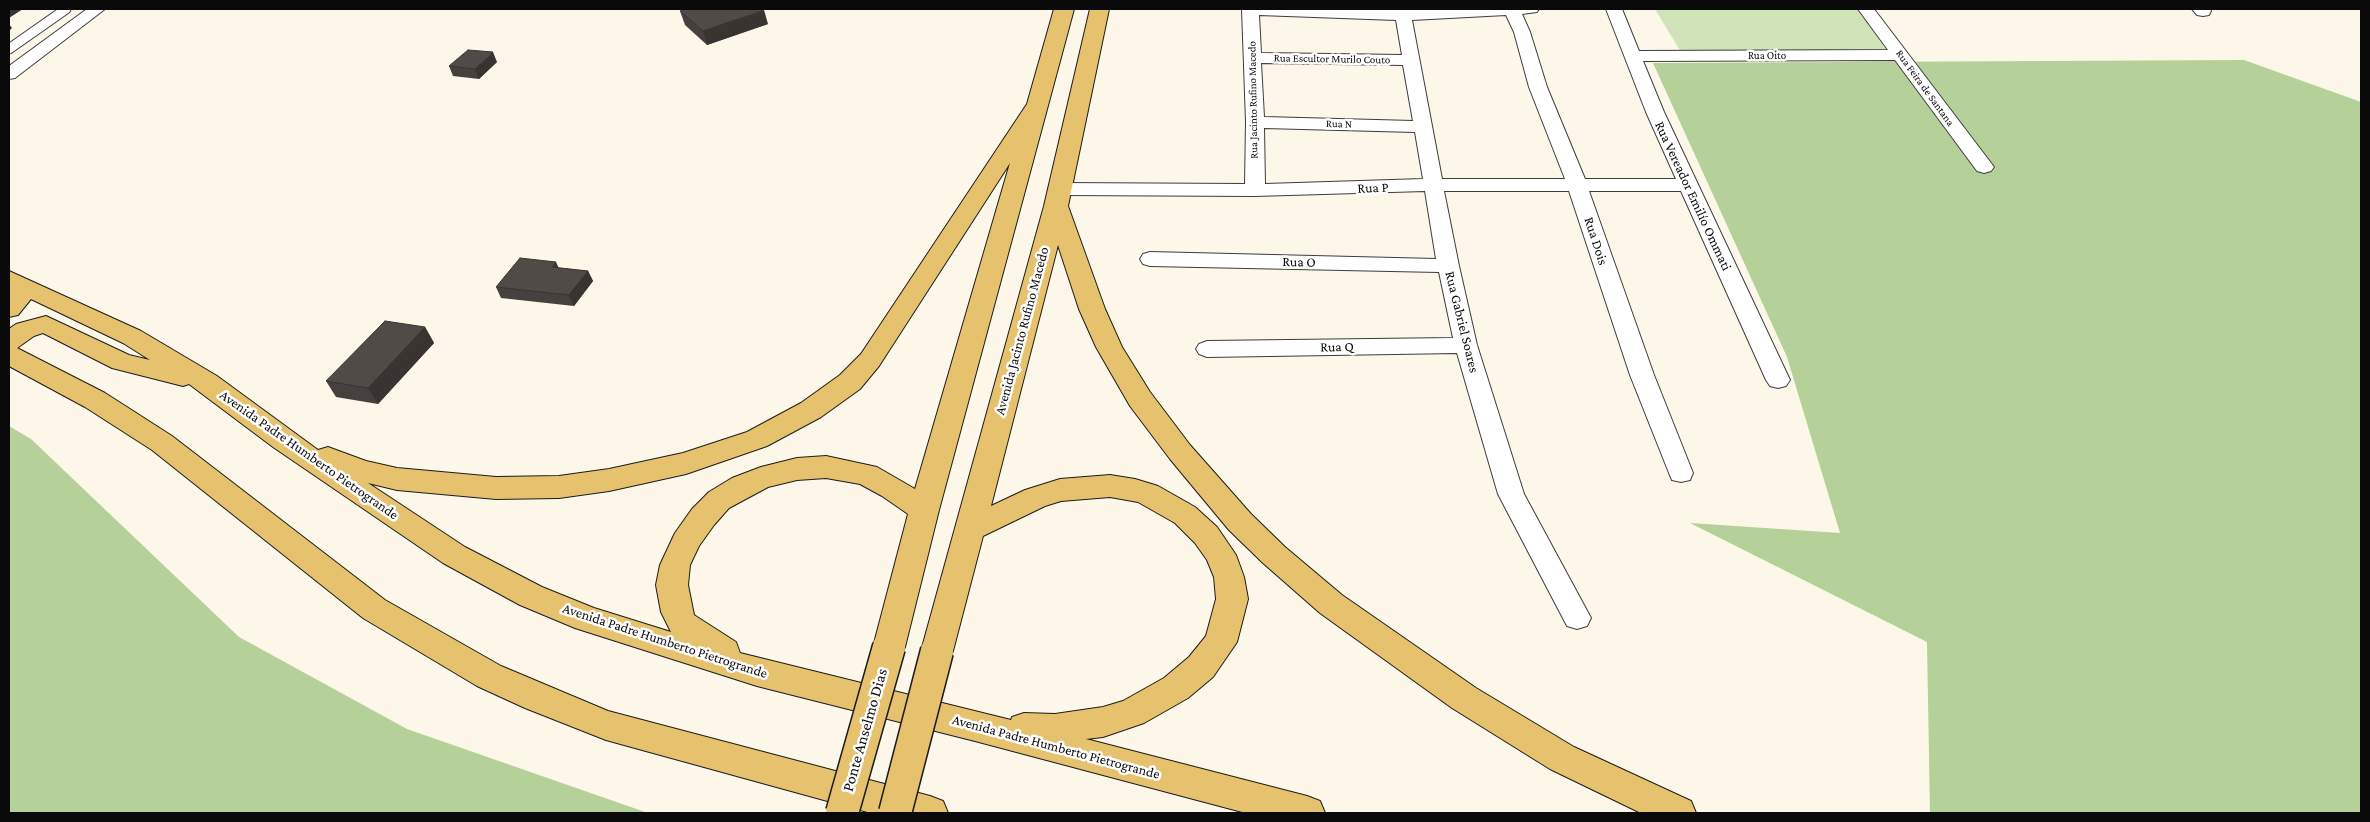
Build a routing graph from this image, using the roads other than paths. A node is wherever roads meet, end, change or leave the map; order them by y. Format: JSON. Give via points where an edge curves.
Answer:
{"nodes":[{"id":1,"x":66,"y":9,"type":"edge"},
{"id":2,"x":97,"y":9,"type":"edge"},
{"id":3,"x":1064,"y":9,"type":"edge"},
{"id":4,"x":1250,"y":9,"type":"edge"},
{"id":5,"x":1518,"y":9,"type":"edge"},
{"id":6,"x":1614,"y":9,"type":"edge"},
{"id":7,"x":1866,"y":9,"type":"edge"},
{"id":8,"x":1091,"y":11,"type":"edge"},
{"id":9,"x":1403,"y":12,"type":"edge"},
{"id":10,"x":9,"y":48,"type":"edge"},
{"id":11,"x":1902,"y":55,"type":"junction"},
{"id":12,"x":1632,"y":56,"type":"junction"},
{"id":13,"x":1253,"y":58,"type":"junction"},
{"id":14,"x":1410,"y":60,"type":"junction"},
{"id":15,"x":9,"y":74,"type":"edge"},
{"id":16,"x":1036,"y":106,"type":"junction"},
{"id":17,"x":1255,"y":122,"type":"junction"},
{"id":18,"x":1424,"y":127,"type":"junction"},
{"id":19,"x":1984,"y":167,"type":"dead end"},
{"id":20,"x":1577,"y":184,"type":"junction"},
{"id":21,"x":1434,"y":185,"type":"junction"},
{"id":22,"x":1687,"y":185,"type":"junction"},
{"id":23,"x":1255,"y":190,"type":"junction"},
{"id":24,"x":1058,"y":198,"type":"junction"},
{"id":25,"x":1150,"y":259,"type":"dead end"},
{"id":26,"x":1448,"y":266,"type":"junction"},
{"id":27,"x":14,"y":291,"type":"edge"},
{"id":28,"x":9,"y":342,"type":"edge"},
{"id":29,"x":1466,"y":345,"type":"junction"},
{"id":30,"x":1207,"y":349,"type":"dead end"},
{"id":31,"x":9,"y":355,"type":"edge"},
{"id":32,"x":1778,"y":380,"type":"dead end"},
{"id":33,"x":208,"y":383,"type":"junction"},
{"id":34,"x":282,"y":440,"type":"junction"},
{"id":35,"x":1681,"y":473,"type":"dead end"},
{"id":36,"x":924,"y":510,"type":"junction"},
{"id":37,"x":971,"y":528,"type":"junction"},
{"id":38,"x":1576,"y":618,"type":"dead end"},
{"id":39,"x":757,"y":672,"type":"junction"},
{"id":40,"x":975,"y":726,"type":"junction"},
{"id":41,"x":842,"y":813,"type":"edge"},
{"id":42,"x":895,"y":813,"type":"edge"},
{"id":43,"x":930,"y":813,"type":"edge"},
{"id":44,"x":1307,"y":813,"type":"edge"},
{"id":45,"x":1678,"y":813,"type":"edge"}],
"edges":[{"from":1,"to":10,"type":"lane"},
{"from":2,"to":15,"type":"street"},
{"from":3,"to":16,"type":"main road"},
{"from":4,"to":9,"type":"street","name":"Rua Jacinto Rufino Macedo"},
{"from":4,"to":13,"type":"street","name":"Rua Jacinto Rufino Macedo"},
{"from":5,"to":9,"type":"street","name":"Rua Jacinto Rufino Macedo"},
{"from":5,"to":20,"type":"street","name":"Rua Dois","via":[[1538,87]]},
{"from":6,"to":12,"type":"street","name":"Rua Vereador Emilío Ommati"},
{"from":7,"to":11,"type":"street","name":"Rua Feira de Santana"},
{"from":8,"to":24,"type":"main road","name":"Avenida Jacinto Rufino Macedo"},
{"from":9,"to":14,"type":"street","name":"Rua Gabriel Soares"},
{"from":11,"to":12,"type":"street","name":"Rua Oito"},
{"from":11,"to":19,"type":"street","name":"Rua Feira de Santana"},
{"from":12,"to":22,"type":"street","name":"Rua Vereador Emilío Ommati"},
{"from":13,"to":14,"type":"street","name":"Rua Escultor Murilo Couto"},
{"from":13,"to":17,"type":"street","name":"Rua Jacinto Rufino Macedo"},
{"from":14,"to":18,"type":"street","name":"Rua Gabriel Soares"},
{"from":16,"to":34,"type":"main road","via":[[870,360],[850,382],[811,410],[757,438],[686,463],[608,480],[559,487],[496,488],[397,479],[360,470]]},
{"from":16,"to":36,"type":"main road"},
{"from":17,"to":18,"type":"street","name":"Rua N"},
{"from":17,"to":23,"type":"street","name":"Rua Jacinto Rufino Macedo"},
{"from":18,"to":21,"type":"street","name":"Rua Gabriel Soares"},
{"from":20,"to":21,"type":"street","name":"Rua P"},
{"from":20,"to":22,"type":"street","name":"Rua P"},
{"from":20,"to":35,"type":"street","name":"Rua Dois","via":[[1642,375]]},
{"from":21,"to":23,"type":"street","name":"Rua P"},
{"from":21,"to":26,"type":"street","name":"Rua Gabriel Soares"},
{"from":22,"to":32,"type":"street","name":"Rua Vereador Emilío Ommati"},
{"from":23,"to":24,"type":"street","name":"Rua P"},
{"from":24,"to":37,"type":"main road","name":"Avenida Jacinto Rufino Macedo"},
{"from":24,"to":45,"type":"main road","via":[[1092,309],[1109,347],[1140,399],[1222,501],[1274,555],[1331,604],[1464,698],[1562,758]]},
{"from":25,"to":26,"type":"street","name":"Rua O"},
{"from":26,"to":29,"type":"street","name":"Rua Gabriel Soares"},
{"from":27,"to":33,"type":"main road","name":"Avenida Padre Humberto Pietrogrande","via":[[132,338]]},
{"from":28,"to":33,"type":"main road","via":[[25,330],[46,324],[121,362]]},
{"from":29,"to":30,"type":"street","name":"Rua Q"},
{"from":29,"to":38,"type":"street","name":"Rua Gabriel Soares","via":[[1511,494]]},
{"from":31,"to":43,"type":"main road","via":[[95,400],[162,442],[374,608],[489,676],[606,725]]},
{"from":33,"to":34,"type":"main road","name":"Avenida Padre Humberto Pietrogrande"},
{"from":34,"to":39,"type":"main road","name":"Avenida Padre Humberto Pietrogrande","via":[[454,555],[531,596],[586,619]]},
{"from":36,"to":39,"type":"main road","via":[[867,475],[826,466],[761,478],[719,500],[686,541],[674,565],[672,585],[677,612],[683,624],[696,635]]},
{"from":36,"to":41,"type":"main road","name":"Ponte Anselmo Dias","bridge":true},
{"from":37,"to":40,"type":"main road","via":[[1060,490],[1110,486],[1135,490],[1185,515],[1206,535],[1230,578],[1232,599],[1221,642],[1201,667],[1176,688],[1132,713],[1103,722],[1055,729]]},
{"from":37,"to":42,"type":"main road","name":"Avenida Jacinto Rufino Macedo","bridge":true},
{"from":39,"to":40,"type":"main road","name":"Avenida Padre Humberto Pietrogrande"},
{"from":40,"to":44,"type":"main road","name":"Avenida Padre Humberto Pietrogrande"}]}
